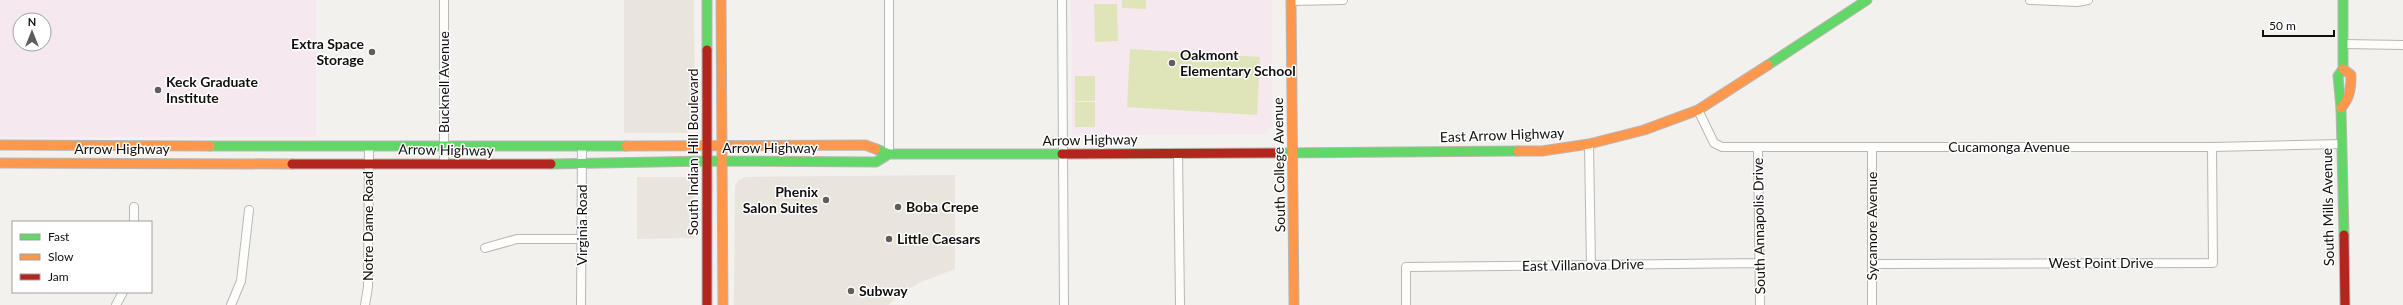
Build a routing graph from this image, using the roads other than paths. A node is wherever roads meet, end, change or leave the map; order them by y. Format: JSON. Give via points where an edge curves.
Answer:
{"nodes":[{"id":1,"x":444,"y":0,"type":"edge"},
{"id":2,"x":707,"y":0,"type":"edge"},
{"id":3,"x":721,"y":0,"type":"edge"},
{"id":4,"x":889,"y":0,"type":"edge"},
{"id":5,"x":1062,"y":0,"type":"edge"},
{"id":6,"x":1291,"y":0,"type":"edge"},
{"id":7,"x":1343,"y":0,"type":"edge"},
{"id":8,"x":1867,"y":0,"type":"edge"},
{"id":9,"x":2030,"y":0,"type":"edge"},
{"id":10,"x":2088,"y":0,"type":"edge"},
{"id":11,"x":2343,"y":0,"type":"edge"},
{"id":12,"x":2344,"y":44,"type":"junction"},
{"id":13,"x":2403,"y":45,"type":"edge"},
{"id":14,"x":2343,"y":69,"type":"junction"},
{"id":15,"x":2341,"y":108,"type":"junction"},
{"id":16,"x":1698,"y":110,"type":"junction"},
{"id":17,"x":1590,"y":144,"type":"junction"},
{"id":18,"x":2341,"y":144,"type":"junction"},
{"id":19,"x":0,"y":145,"type":"edge"},
{"id":20,"x":707,"y":145,"type":"junction"},
{"id":21,"x":722,"y":145,"type":"junction"},
{"id":22,"x":582,"y":146,"type":"junction"},
{"id":23,"x":368,"y":147,"type":"junction"},
{"id":24,"x":444,"y":147,"type":"junction"},
{"id":25,"x":1758,"y":147,"type":"junction"},
{"id":26,"x":1872,"y":147,"type":"junction"},
{"id":27,"x":2212,"y":147,"type":"junction"},
{"id":28,"x":1292,"y":152,"type":"junction"},
{"id":29,"x":1178,"y":153,"type":"junction"},
{"id":30,"x":889,"y":154,"type":"junction"},
{"id":31,"x":1062,"y":154,"type":"junction"},
{"id":32,"x":707,"y":162,"type":"junction"},
{"id":33,"x":722,"y":162,"type":"junction"},
{"id":34,"x":0,"y":163,"type":"edge"},
{"id":35,"x":582,"y":163,"type":"junction"},
{"id":36,"x":368,"y":164,"type":"junction"},
{"id":37,"x":444,"y":164,"type":"junction"},
{"id":38,"x":134,"y":207,"type":"dead end"},
{"id":39,"x":249,"y":210,"type":"dead end"},
{"id":40,"x":134,"y":221,"type":"edge"},
{"id":41,"x":582,"y":239,"type":"junction"},
{"id":42,"x":484,"y":248,"type":"dead end"},
{"id":43,"x":1759,"y":263,"type":"junction"},
{"id":44,"x":1872,"y":264,"type":"junction"},
{"id":45,"x":1591,"y":266,"type":"junction"},
{"id":46,"x":122,"y":293,"type":"edge"},
{"id":47,"x":116,"y":305,"type":"edge"},
{"id":48,"x":231,"y":305,"type":"edge"},
{"id":49,"x":365,"y":305,"type":"edge"},
{"id":50,"x":581,"y":305,"type":"edge"},
{"id":51,"x":707,"y":305,"type":"edge"},
{"id":52,"x":723,"y":305,"type":"edge"},
{"id":53,"x":1064,"y":305,"type":"edge"},
{"id":54,"x":1180,"y":305,"type":"edge"},
{"id":55,"x":1294,"y":305,"type":"edge"},
{"id":56,"x":1406,"y":305,"type":"edge"},
{"id":57,"x":1760,"y":305,"type":"edge"},
{"id":58,"x":1872,"y":305,"type":"edge"},
{"id":59,"x":2345,"y":305,"type":"edge"}],
"edges":[{"from":1,"to":24,"type":"street","name":"Bucknell Avenue"},
{"from":2,"to":20,"type":"main road","name":"South Indian Hill Boulevard"},
{"from":3,"to":21,"type":"main road","name":"South Indian Hill Boulevard"},
{"from":4,"to":30,"type":"street"},
{"from":5,"to":31,"type":"street"},
{"from":6,"to":7,"type":"street"},
{"from":6,"to":28,"type":"main road","name":"South College Avenue"},
{"from":8,"to":16,"type":"main road","name":"East Arrow Highway"},
{"from":9,"to":10,"type":"street"},
{"from":11,"to":12,"type":"main road","name":"South Mills Avenue"},
{"from":12,"to":13,"type":"street"},
{"from":12,"to":14,"type":"main road","name":"South Mills Avenue"},
{"from":14,"to":15,"type":"main road","name":"South Mills Avenue","via":[[2338,76]]},
{"from":14,"to":15,"type":"main road","name":"South Mills Avenue","via":[[2351,75],[2351,92],[2348,101]]},
{"from":15,"to":18,"type":"main road","name":"South Mills Avenue"},
{"from":16,"to":17,"type":"main road","name":"East Arrow Highway","via":[[1644,130]]},
{"from":16,"to":25,"type":"street","name":"Cucamonga Avenue","via":[[1714,143],[1722,147]]},
{"from":17,"to":28,"type":"main road","name":"East Arrow Highway","via":[[1494,152]]},
{"from":17,"to":45,"type":"street"},
{"from":18,"to":27,"type":"street","name":"Cucamonga Avenue"},
{"from":18,"to":59,"type":"main road","name":"South Mills Avenue"},
{"from":19,"to":23,"type":"main road","name":"Arrow Highway"},
{"from":20,"to":21,"type":"main road","name":"Arrow Highway"},
{"from":20,"to":22,"type":"main road","name":"Arrow Highway"},
{"from":20,"to":32,"type":"main road","name":"South Indian Hill Boulevard"},
{"from":21,"to":30,"type":"main road","name":"Arrow Highway","via":[[865,144]]},
{"from":21,"to":33,"type":"main road","name":"South Indian Hill Boulevard"},
{"from":22,"to":24,"type":"main road","name":"Arrow Highway"},
{"from":22,"to":35,"type":"street","name":"Virginia Road"},
{"from":23,"to":24,"type":"main road","name":"Arrow Highway"},
{"from":23,"to":36,"type":"street","name":"Notre Dame Road"},
{"from":24,"to":37,"type":"street","name":"Bucknell Avenue"},
{"from":25,"to":26,"type":"street","name":"Cucamonga Avenue"},
{"from":25,"to":43,"type":"street","name":"South Annapolis Drive"},
{"from":26,"to":27,"type":"street","name":"Cucamonga Avenue"},
{"from":26,"to":44,"type":"street","name":"Sycamore Avenue"},
{"from":27,"to":44,"type":"street","name":"West Point Drive","via":[[2213,263]]},
{"from":28,"to":29,"type":"main road","name":"Arrow Highway"},
{"from":28,"to":55,"type":"main road","name":"South College Avenue"},
{"from":29,"to":31,"type":"main road","name":"Arrow Highway"},
{"from":29,"to":54,"type":"street"},
{"from":30,"to":31,"type":"main road","name":"Arrow Highway"},
{"from":30,"to":33,"type":"main road","name":"Arrow Highway","via":[[876,162]]},
{"from":31,"to":53,"type":"street"},
{"from":32,"to":33,"type":"main road","name":"Arrow Highway"},
{"from":32,"to":35,"type":"main road","name":"Arrow Highway"},
{"from":32,"to":51,"type":"main road","name":"South Indian Hill Boulevard"},
{"from":33,"to":52,"type":"main road","name":"South Indian Hill Boulevard"},
{"from":34,"to":36,"type":"main road","name":"Arrow Highway"},
{"from":35,"to":37,"type":"main road","name":"Arrow Highway"},
{"from":35,"to":41,"type":"street","name":"Virginia Road"},
{"from":36,"to":37,"type":"main road","name":"Arrow Highway"},
{"from":36,"to":49,"type":"street","name":"Notre Dame Road","via":[[368,287]]},
{"from":38,"to":40,"type":"street"},
{"from":39,"to":48,"type":"street","via":[[241,281]]},
{"from":41,"to":42,"type":"street","via":[[517,239]]},
{"from":41,"to":50,"type":"street","name":"Virginia Road"},
{"from":43,"to":45,"type":"street","name":"East Villanova Drive"},
{"from":43,"to":57,"type":"street","name":"South Annapolis Drive"},
{"from":44,"to":58,"type":"street","name":"Sycamore Avenue"},
{"from":45,"to":56,"type":"street","name":"East Villanova Drive","via":[[1406,267]]},
{"from":46,"to":47,"type":"street"}]}
